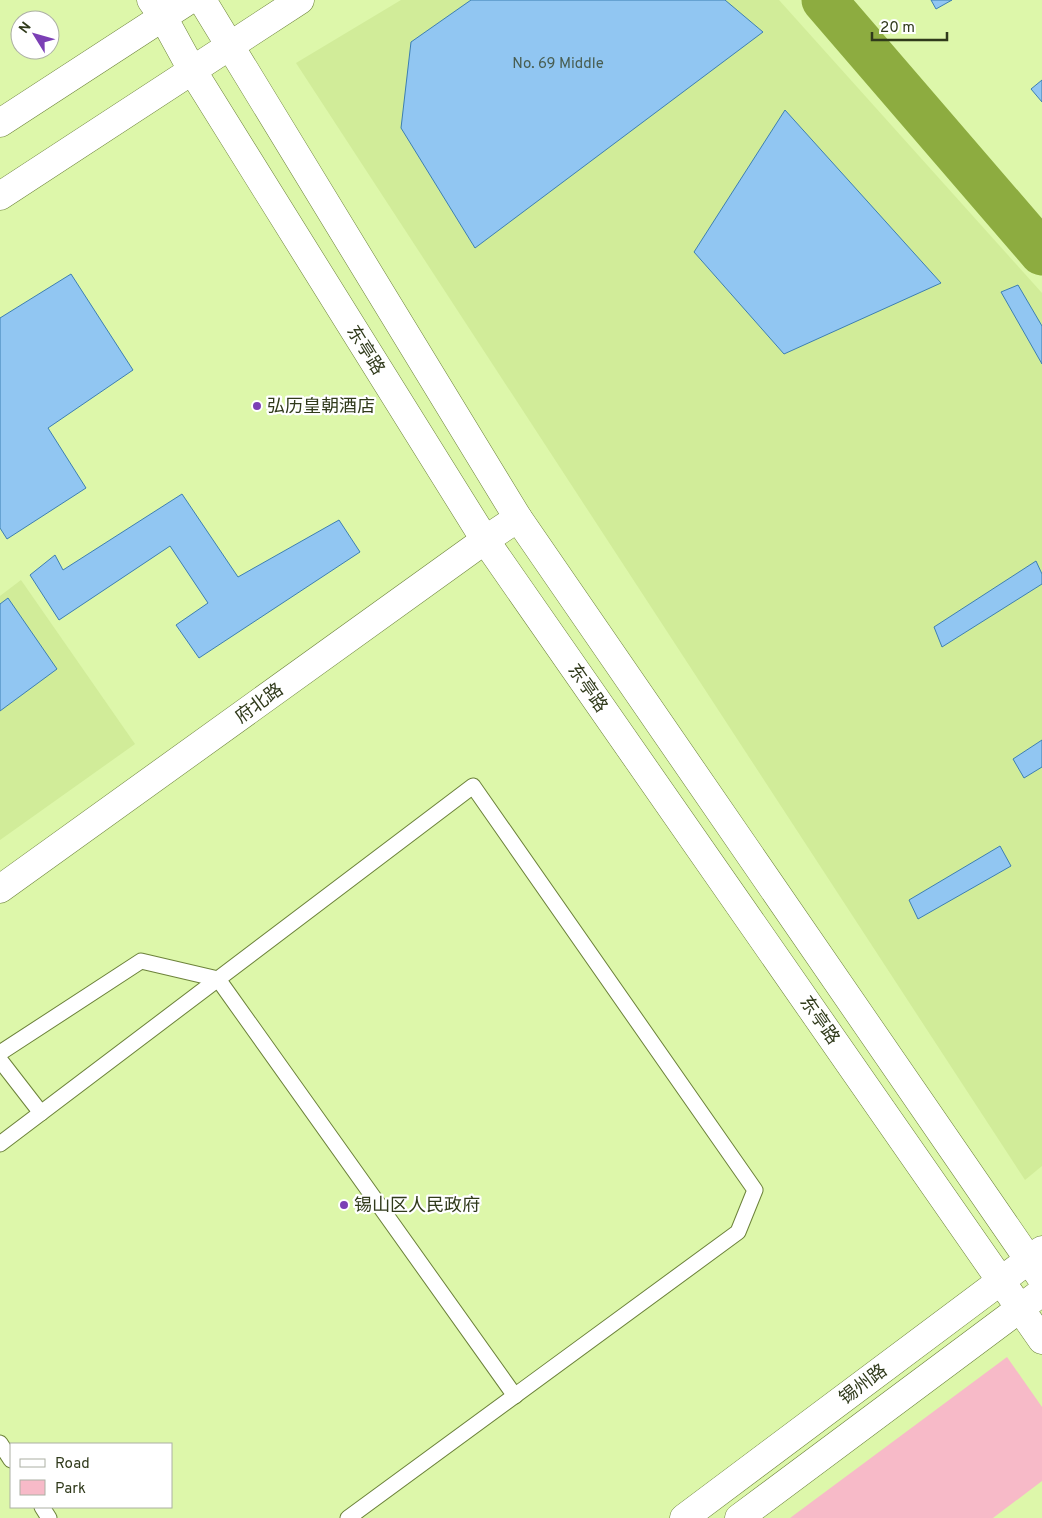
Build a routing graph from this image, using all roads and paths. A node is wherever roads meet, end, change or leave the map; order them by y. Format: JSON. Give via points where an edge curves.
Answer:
{"nodes":[{"id":1,"x":189,"y":0,"type":"edge"},
{"id":2,"x":202,"y":0,"type":"edge"},
{"id":3,"x":300,"y":0,"type":"edge"},
{"id":4,"x":157,"y":9,"type":"edge"},
{"id":5,"x":229,"y":45,"type":"junction"},
{"id":6,"x":192,"y":70,"type":"junction"},
{"id":7,"x":0,"y":123,"type":"edge"},
{"id":8,"x":0,"y":196,"type":"edge"},
{"id":9,"x":518,"y":518,"type":"junction"},
{"id":10,"x":484,"y":540,"type":"junction"},
{"id":11,"x":0,"y":889,"type":"edge"},
{"id":12,"x":218,"y":979,"type":"junction"},
{"id":13,"x":0,"y":1053,"type":"edge"},
{"id":14,"x":0,"y":1060,"type":"edge"},
{"id":15,"x":42,"y":1113,"type":"junction"},
{"id":16,"x":0,"y":1144,"type":"edge"},
{"id":17,"x":1038,"y":1264,"type":"edge"},
{"id":18,"x":1002,"y":1281,"type":"junction"},
{"id":19,"x":1042,"y":1292,"type":"edge"},
{"id":20,"x":1020,"y":1309,"type":"junction"},
{"id":21,"x":1042,"y":1340,"type":"edge"},
{"id":22,"x":515,"y":1396,"type":"junction"},
{"id":23,"x":0,"y":1443,"type":"edge"},
{"id":24,"x":10,"y":1458,"type":"edge"},
{"id":25,"x":348,"y":1518,"type":"edge"},
{"id":26,"x":684,"y":1518,"type":"edge"},
{"id":27,"x":739,"y":1518,"type":"edge"}],
"edges":[{"from":1,"to":4,"type":"main road"},
{"from":2,"to":5,"type":"main road","name":"东亭路"},
{"from":3,"to":5,"type":"main road"},
{"from":4,"to":6,"type":"main road","name":"东亭路"},
{"from":4,"to":7,"type":"main road"},
{"from":5,"to":6,"type":"main road"},
{"from":5,"to":9,"type":"main road","name":"东亭路"},
{"from":6,"to":8,"type":"main road"},
{"from":6,"to":10,"type":"main road","name":"东亭路"},
{"from":9,"to":10,"type":"main road","name":"府北路"},
{"from":9,"to":17,"type":"main road","name":"东亭路"},
{"from":10,"to":11,"type":"main road","name":"府北路"},
{"from":10,"to":18,"type":"main road","name":"东亭路"},
{"from":12,"to":13,"type":"lane","via":[[141,961]]},
{"from":12,"to":15,"type":"lane"},
{"from":12,"to":22,"type":"lane"},
{"from":12,"to":22,"type":"lane","via":[[473,786],[755,1190],[738,1232]]},
{"from":14,"to":15,"type":"lane"},
{"from":15,"to":16,"type":"lane"},
{"from":17,"to":18,"type":"main road","name":"锡州路"},
{"from":18,"to":20,"type":"main road","name":"东亭路"},
{"from":18,"to":26,"type":"main road","name":"锡州路"},
{"from":19,"to":20,"type":"main road","name":"锡州路"},
{"from":20,"to":21,"type":"main road","name":"东亭路"},
{"from":20,"to":27,"type":"main road","name":"锡州路"},
{"from":22,"to":25,"type":"lane"},
{"from":23,"to":24,"type":"lane"}]}
